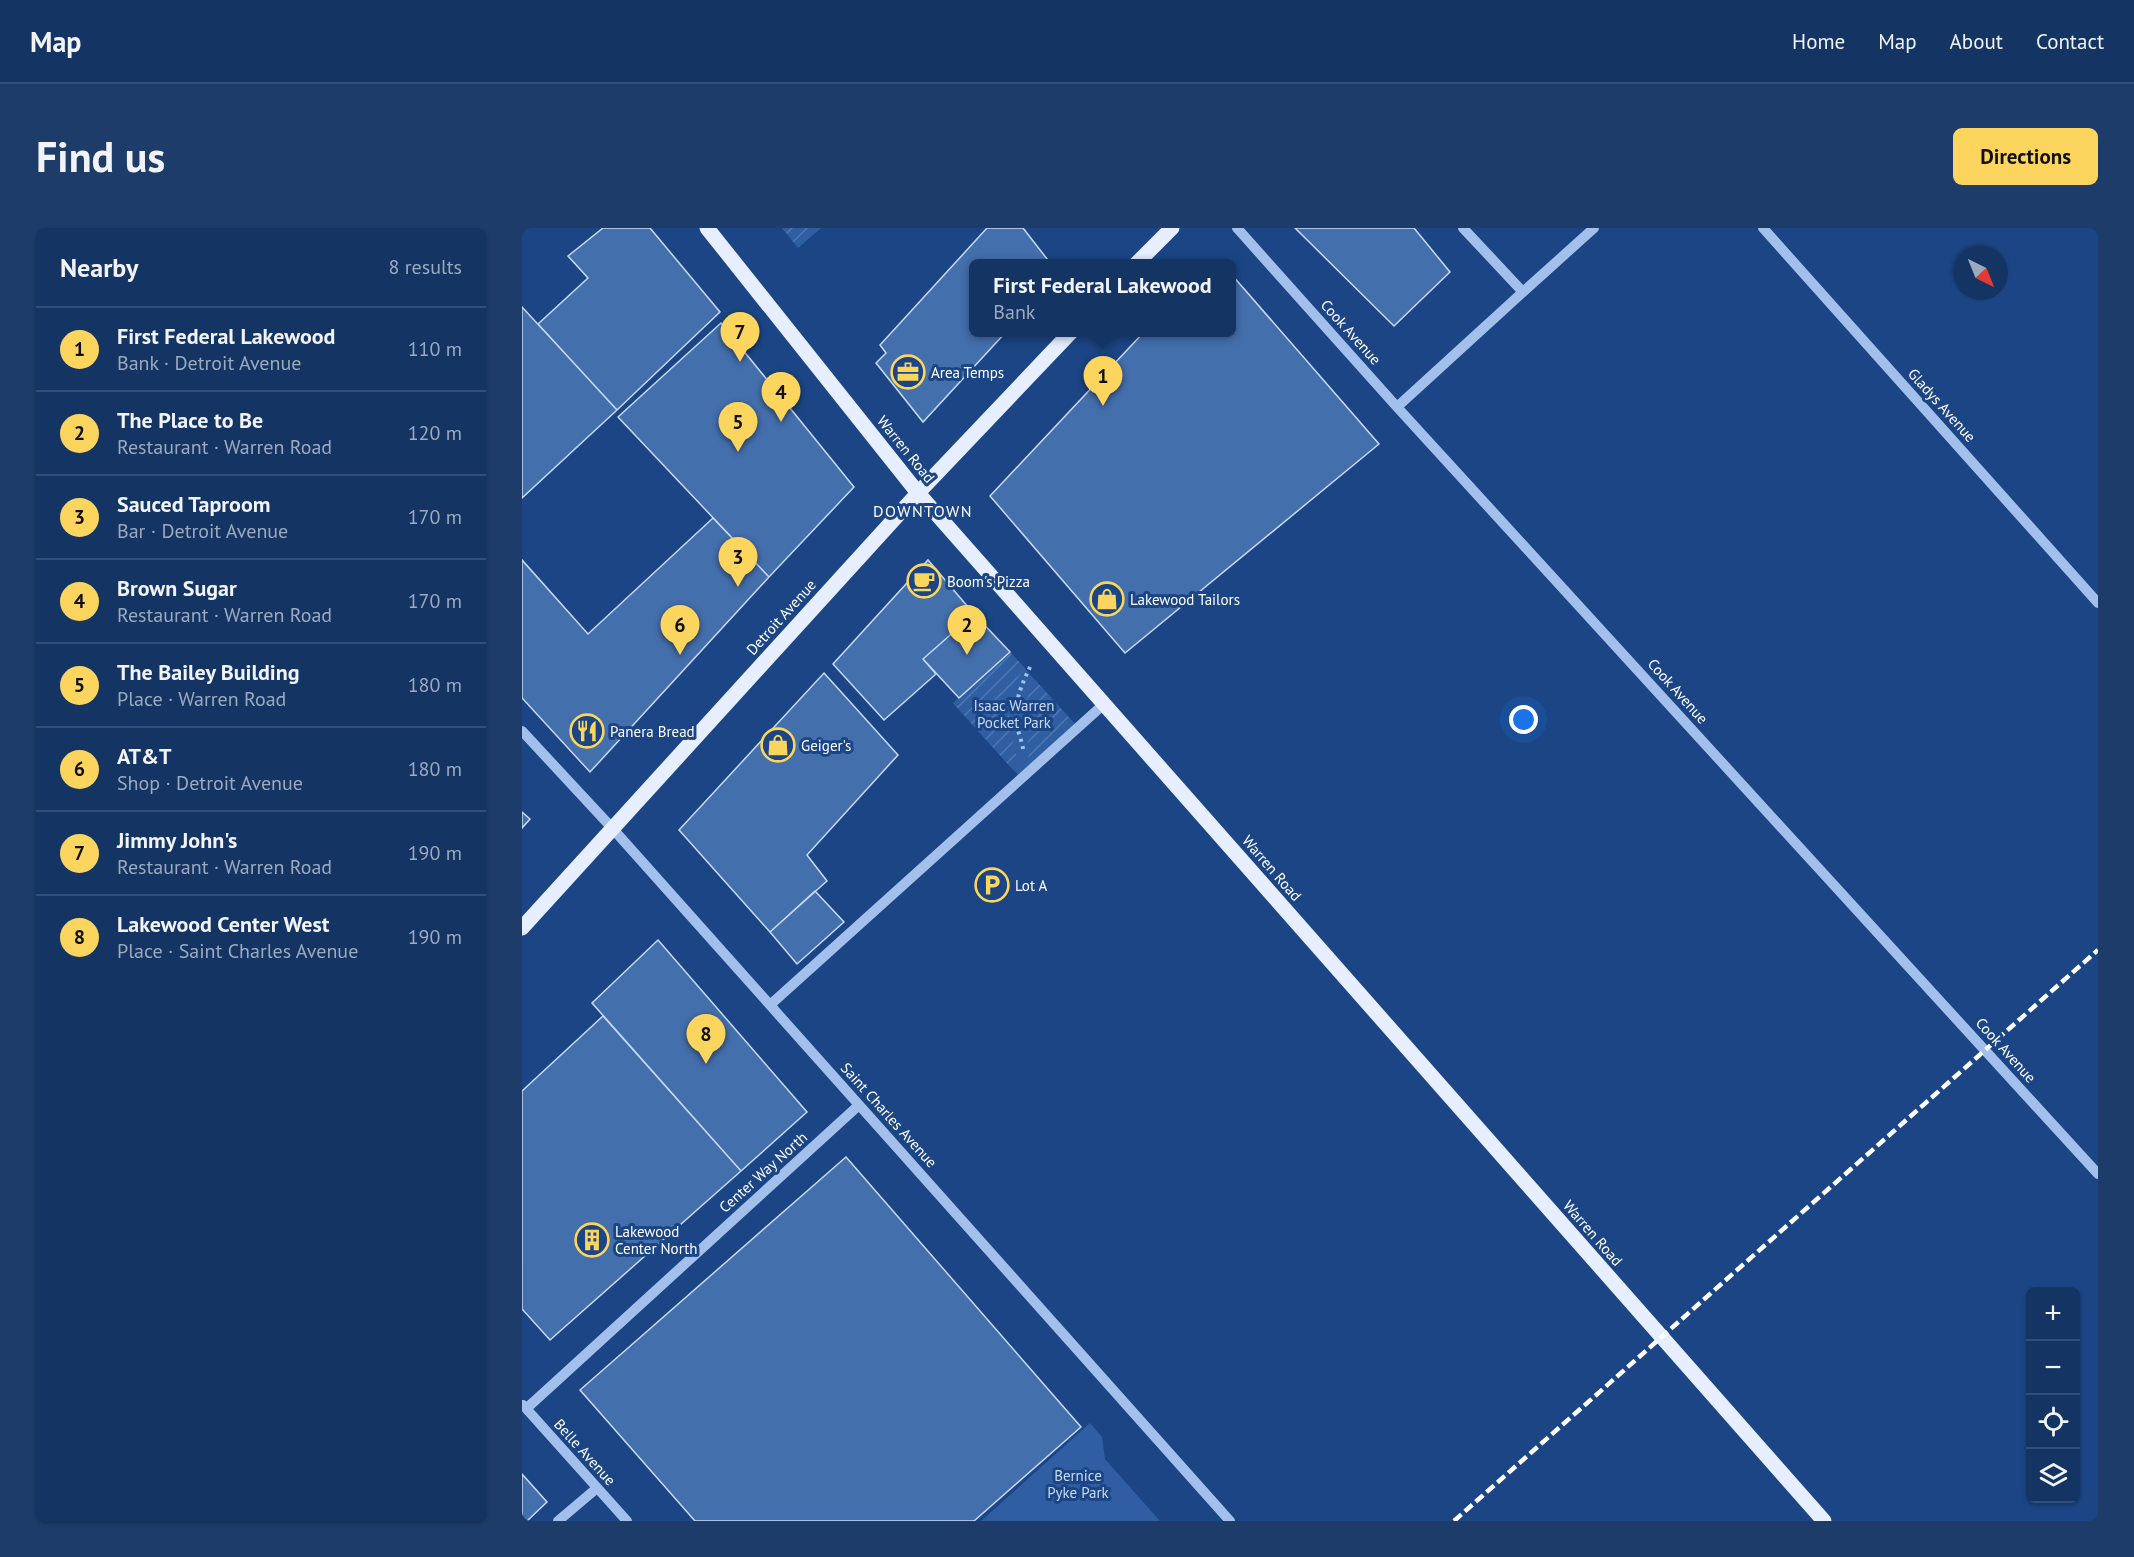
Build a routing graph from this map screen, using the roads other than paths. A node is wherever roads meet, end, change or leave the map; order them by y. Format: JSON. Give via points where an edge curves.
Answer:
{"nodes":[{"id":1,"x":707,"y":228,"type":"edge"},
{"id":2,"x":1172,"y":228,"type":"edge"},
{"id":3,"x":1237,"y":228,"type":"edge"},
{"id":4,"x":1463,"y":228,"type":"edge"},
{"id":5,"x":1594,"y":228,"type":"edge"},
{"id":6,"x":1763,"y":228,"type":"edge"},
{"id":7,"x":1141,"y":259,"type":"edge"},
{"id":8,"x":1523,"y":292,"type":"junction"},
{"id":9,"x":1067,"y":337,"type":"edge"},
{"id":10,"x":1397,"y":407,"type":"junction"},
{"id":11,"x":918,"y":493,"type":"junction"},
{"id":12,"x":2098,"y":603,"type":"edge"},
{"id":13,"x":1104,"y":705,"type":"junction"},
{"id":14,"x":522,"y":731,"type":"edge"},
{"id":15,"x":613,"y":829,"type":"junction"},
{"id":16,"x":522,"y":928,"type":"edge"},
{"id":17,"x":770,"y":1005,"type":"junction"},
{"id":18,"x":859,"y":1105,"type":"junction"},
{"id":19,"x":2098,"y":1174,"type":"edge"},
{"id":20,"x":524,"y":1406,"type":"edge"},
{"id":21,"x":597,"y":1488,"type":"junction"},
{"id":22,"x":558,"y":1521,"type":"edge"},
{"id":23,"x":627,"y":1521,"type":"edge"},
{"id":24,"x":1230,"y":1521,"type":"edge"},
{"id":25,"x":1824,"y":1521,"type":"edge"}],
"edges":[{"from":1,"to":11,"type":"main road","name":"Warren Road"},
{"from":2,"to":7,"type":"main road"},
{"from":3,"to":10,"type":"street","name":"Cook Avenue"},
{"from":4,"to":8,"type":"street"},
{"from":5,"to":8,"type":"street"},
{"from":6,"to":12,"type":"street","name":"Gladys Avenue"},
{"from":8,"to":10,"type":"street"},
{"from":9,"to":11,"type":"main road","name":"Detroit Avenue"},
{"from":10,"to":19,"type":"street","name":"Cook Avenue"},
{"from":11,"to":13,"type":"main road","name":"Warren Road"},
{"from":11,"to":15,"type":"main road","name":"Detroit Avenue"},
{"from":13,"to":17,"type":"street"},
{"from":13,"to":25,"type":"main road","name":"Warren Road"},
{"from":14,"to":15,"type":"street","name":"Saint Charles Avenue"},
{"from":15,"to":16,"type":"main road","name":"Detroit Avenue"},
{"from":15,"to":17,"type":"street","name":"Saint Charles Avenue"},
{"from":17,"to":18,"type":"street","name":"Saint Charles Avenue"},
{"from":18,"to":20,"type":"street","name":"Center Way North"},
{"from":18,"to":24,"type":"street","name":"Saint Charles Avenue"},
{"from":20,"to":21,"type":"street","name":"Belle Avenue"},
{"from":21,"to":22,"type":"street"},
{"from":21,"to":23,"type":"street","name":"Belle Avenue"}]}
